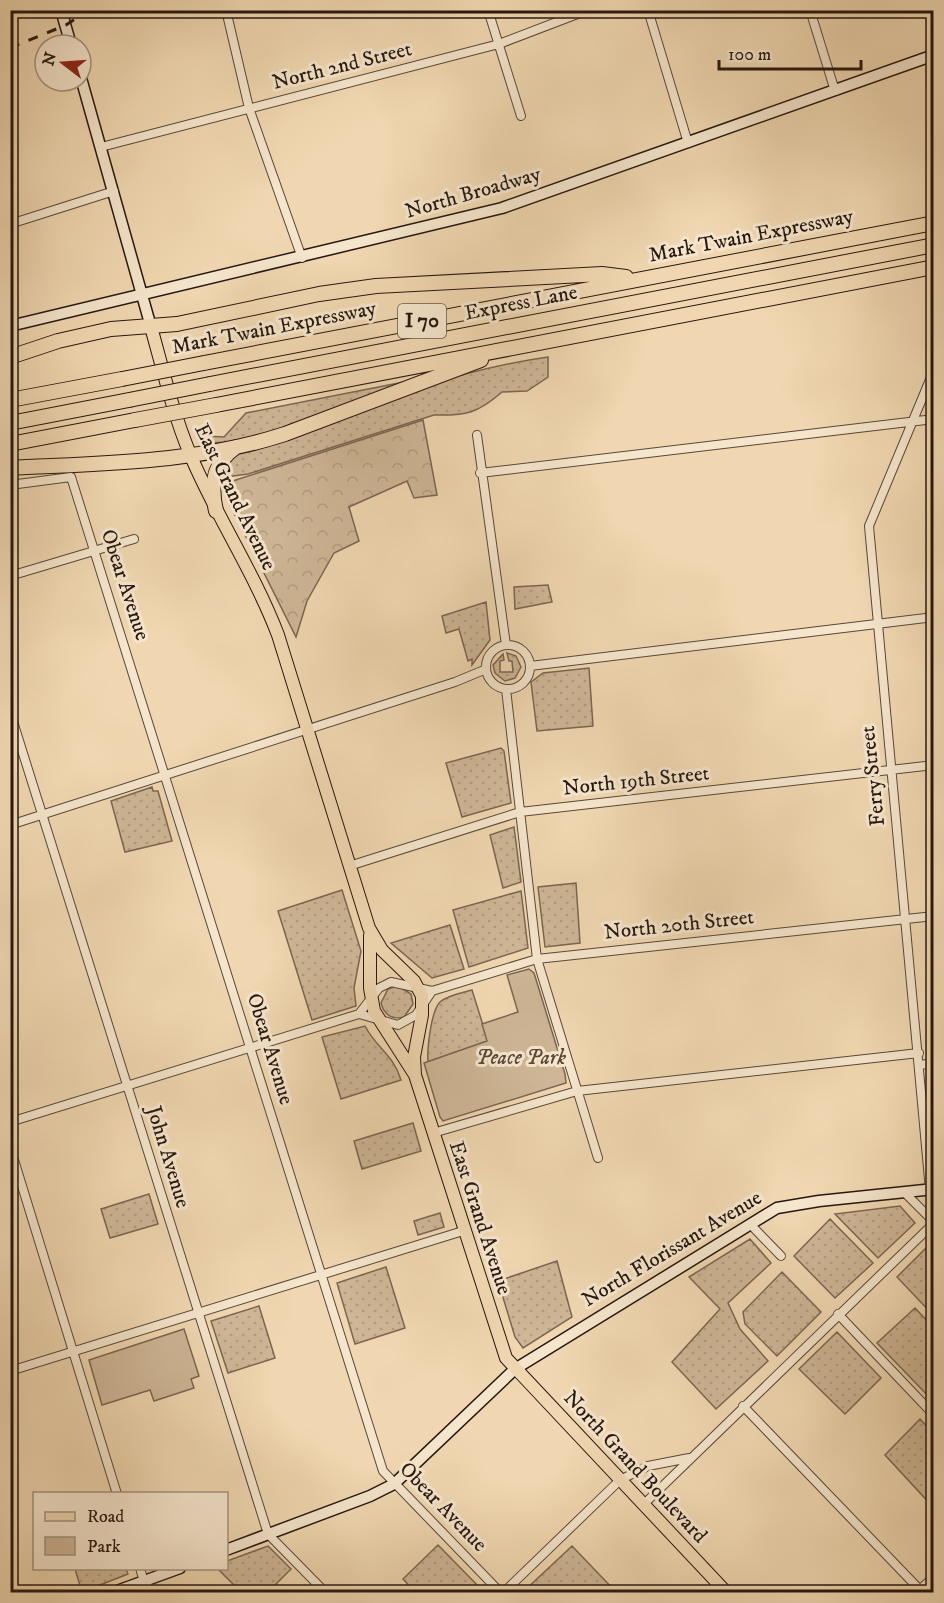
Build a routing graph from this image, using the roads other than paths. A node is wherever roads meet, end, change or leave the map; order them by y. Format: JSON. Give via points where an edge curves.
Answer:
{"nodes":[{"id":1,"x":61,"y":10,"type":"edge"},
{"id":2,"x":226,"y":10,"type":"edge"},
{"id":3,"x":488,"y":10,"type":"edge"},
{"id":4,"x":588,"y":10,"type":"edge"},
{"id":5,"x":648,"y":10,"type":"edge"},
{"id":6,"x":810,"y":10,"type":"edge"},
{"id":7,"x":68,"y":33,"type":"edge"},
{"id":8,"x":499,"y":44,"type":"junction"},
{"id":9,"x":933,"y":55,"type":"edge"},
{"id":10,"x":835,"y":91,"type":"junction"},
{"id":11,"x":85,"y":93,"type":"edge"},
{"id":12,"x":249,"y":108,"type":"junction"},
{"id":13,"x":521,"y":116,"type":"dead end"},
{"id":14,"x":688,"y":143,"type":"junction"},
{"id":15,"x":101,"y":147,"type":"junction"},
{"id":16,"x":114,"y":191,"type":"junction"},
{"id":17,"x":933,"y":223,"type":"edge"},
{"id":18,"x":10,"y":224,"type":"edge"},
{"id":19,"x":933,"y":245,"type":"edge"},
{"id":20,"x":302,"y":258,"type":"junction"},
{"id":21,"x":933,"y":267,"type":"edge"},
{"id":22,"x":640,"y":279,"type":"junction"},
{"id":23,"x":143,"y":294,"type":"junction"},
{"id":24,"x":10,"y":326,"type":"edge"},
{"id":25,"x":152,"y":327,"type":"junction"},
{"id":26,"x":517,"y":347,"type":"junction"},
{"id":27,"x":10,"y":357,"type":"edge"},
{"id":28,"x":933,"y":370,"type":"edge"},
{"id":29,"x":10,"y":400,"type":"edge"},
{"id":30,"x":933,"y":419,"type":"edge"},
{"id":31,"x":912,"y":422,"type":"junction"},
{"id":32,"x":10,"y":423,"type":"edge"},
{"id":33,"x":477,"y":435,"type":"dead end"},
{"id":34,"x":10,"y":444,"type":"edge"},
{"id":35,"x":237,"y":446,"type":"junction"},
{"id":36,"x":190,"y":455,"type":"junction"},
{"id":37,"x":10,"y":468,"type":"edge"},
{"id":38,"x":480,"y":473,"type":"junction"},
{"id":39,"x":10,"y":485,"type":"edge"},
{"id":40,"x":216,"y":511,"type":"junction"},
{"id":41,"x":134,"y":539,"type":"dead end"},
{"id":42,"x":95,"y":549,"type":"junction"},
{"id":43,"x":10,"y":576,"type":"edge"},
{"id":44,"x":933,"y":616,"type":"edge"},
{"id":45,"x":877,"y":623,"type":"junction"},
{"id":46,"x":506,"y":645,"type":"junction"},
{"id":47,"x":530,"y":666,"type":"junction"},
{"id":48,"x":484,"y":670,"type":"junction"},
{"id":49,"x":506,"y":689,"type":"junction"},
{"id":50,"x":10,"y":712,"type":"edge"},
{"id":51,"x":307,"y":730,"type":"junction"},
{"id":52,"x":933,"y":765,"type":"edge"},
{"id":53,"x":890,"y":770,"type":"junction"},
{"id":54,"x":166,"y":776,"type":"junction"},
{"id":55,"x":519,"y":812,"type":"junction"},
{"id":56,"x":42,"y":815,"type":"junction"},
{"id":57,"x":10,"y":825,"type":"edge"},
{"id":58,"x":349,"y":866,"type":"junction"},
{"id":59,"x":933,"y":916,"type":"edge"},
{"id":60,"x":907,"y":918,"type":"junction"},
{"id":61,"x":369,"y":928,"type":"junction"},
{"id":62,"x":537,"y":959,"type":"junction"},
{"id":63,"x":418,"y":988,"type":"junction"},
{"id":64,"x":432,"y":991,"type":"junction"},
{"id":65,"x":371,"y":999,"type":"junction"},
{"id":66,"x":423,"y":1005,"type":"junction"},
{"id":67,"x":359,"y":1014,"type":"junction"},
{"id":68,"x":378,"y":1018,"type":"junction"},
{"id":69,"x":251,"y":1048,"type":"junction"},
{"id":70,"x":919,"y":1053,"type":"junction"},
{"id":71,"x":933,"y":1063,"type":"edge"},
{"id":72,"x":920,"y":1065,"type":"junction"},
{"id":73,"x":415,"y":1075,"type":"junction"},
{"id":74,"x":127,"y":1087,"type":"junction"},
{"id":75,"x":577,"y":1091,"type":"junction"},
{"id":76,"x":10,"y":1122,"type":"edge"},
{"id":77,"x":433,"y":1133,"type":"junction"},
{"id":78,"x":10,"y":1147,"type":"edge"},
{"id":79,"x":598,"y":1158,"type":"dead end"},
{"id":80,"x":932,"y":1190,"type":"edge"},
{"id":81,"x":904,"y":1192,"type":"junction"},
{"id":82,"x":933,"y":1223,"type":"edge"},
{"id":83,"x":750,"y":1224,"type":"junction"},
{"id":84,"x":464,"y":1231,"type":"junction"},
{"id":85,"x":781,"y":1256,"type":"dead end"},
{"id":86,"x":321,"y":1276,"type":"junction"},
{"id":87,"x":199,"y":1314,"type":"junction"},
{"id":88,"x":838,"y":1314,"type":"junction"},
{"id":89,"x":74,"y":1352,"type":"junction"},
{"id":90,"x":515,"y":1369,"type":"junction"},
{"id":91,"x":10,"y":1371,"type":"edge"},
{"id":92,"x":743,"y":1406,"type":"junction"},
{"id":93,"x":933,"y":1415,"type":"edge"},
{"id":94,"x":691,"y":1457,"type":"junction"},
{"id":95,"x":620,"y":1480,"type":"junction"},
{"id":96,"x":394,"y":1484,"type":"junction"},
{"id":97,"x":116,"y":1492,"type":"edge"},
{"id":98,"x":643,"y":1504,"type":"junction"},
{"id":99,"x":268,"y":1534,"type":"junction"},
{"id":100,"x":228,"y":1549,"type":"edge"},
{"id":101,"x":140,"y":1570,"type":"edge"},
{"id":102,"x":177,"y":1570,"type":"edge"},
{"id":103,"x":933,"y":1577,"type":"edge"},
{"id":104,"x":144,"y":1582,"type":"junction"},
{"id":105,"x":10,"y":1587,"type":"edge"},
{"id":106,"x":920,"y":1592,"type":"edge"},
{"id":107,"x":12,"y":1593,"type":"edge"},
{"id":108,"x":114,"y":1593,"type":"edge"},
{"id":109,"x":152,"y":1593,"type":"edge"},
{"id":110,"x":325,"y":1593,"type":"edge"},
{"id":111,"x":502,"y":1593,"type":"edge"},
{"id":112,"x":726,"y":1593,"type":"edge"}],
"edges":[{"from":1,"to":7,"type":"main road"},
{"from":2,"to":12,"type":"street"},
{"from":3,"to":8,"type":"street"},
{"from":4,"to":8,"type":"street","name":"North 2nd Street"},
{"from":5,"to":14,"type":"street"},
{"from":6,"to":10,"type":"street"},
{"from":8,"to":12,"type":"street","name":"North 2nd Street"},
{"from":8,"to":13,"type":"street"},
{"from":9,"to":10,"type":"main road","name":"North Broadway"},
{"from":10,"to":14,"type":"main road","name":"North Broadway"},
{"from":11,"to":15,"type":"main road","name":"East Grand Avenue"},
{"from":12,"to":15,"type":"street","name":"North 2nd Street"},
{"from":12,"to":20,"type":"street"},
{"from":14,"to":20,"type":"main road","name":"North Broadway","via":[[502,208]]},
{"from":15,"to":16,"type":"main road","name":"East Grand Avenue"},
{"from":16,"to":18,"type":"street"},
{"from":16,"to":23,"type":"main road","name":"East Grand Avenue"},
{"from":17,"to":22,"type":"highway","name":"Mark Twain Expressway","number":"I 70"},
{"from":19,"to":32,"type":"highway","name":"Express Lane","bridge":true},
{"from":20,"to":23,"type":"main road","name":"North Broadway"},
{"from":21,"to":26,"type":"highway","number":"I 70"},
{"from":22,"to":25,"type":"highway","via":[[602,274],[376,286]]},
{"from":22,"to":29,"type":"highway","name":"Mark Twain Expressway","number":"I 70","bridge":true},
{"from":23,"to":24,"type":"main road","name":"North Broadway"},
{"from":23,"to":25,"type":"main road","name":"East Grand Avenue"},
{"from":25,"to":27,"type":"highway","via":[[111,329]]},
{"from":25,"to":36,"type":"main road","name":"East Grand Avenue"},
{"from":26,"to":34,"type":"highway","number":"I 70","bridge":true},
{"from":26,"to":35,"type":"highway","via":[[285,434]]},
{"from":28,"to":31,"type":"street","name":"Ferry Street"},
{"from":30,"to":31,"type":"street"},
{"from":31,"to":38,"type":"street"},
{"from":31,"to":45,"type":"street","name":"Ferry Street","via":[[869,526]]},
{"from":33,"to":38,"type":"street"},
{"from":35,"to":36,"type":"highway"},
{"from":35,"to":40,"type":"highway","via":[[220,460],[215,472]]},
{"from":36,"to":37,"type":"highway","via":[[138,463]]},
{"from":36,"to":40,"type":"main road","name":"East Grand Avenue"},
{"from":38,"to":46,"type":"street"},
{"from":39,"to":42,"type":"street","name":"Obear Avenue","via":[[71,477]]},
{"from":40,"to":51,"type":"main road","name":"East Grand Avenue","via":[[270,615]]},
{"from":41,"to":42,"type":"street"},
{"from":42,"to":43,"type":"street"},
{"from":42,"to":54,"type":"street","name":"Obear Avenue"},
{"from":44,"to":45,"type":"street"},
{"from":45,"to":47,"type":"street"},
{"from":45,"to":53,"type":"street","name":"Ferry Street"},
{"from":46,"to":47,"type":"street","via":[[522,650]]},
{"from":46,"to":48,"type":"street","via":[[492,651]]},
{"from":47,"to":49,"type":"street","via":[[524,682]]},
{"from":48,"to":49,"type":"street","via":[[493,684]]},
{"from":48,"to":51,"type":"street"},
{"from":49,"to":55,"type":"street"},
{"from":50,"to":56,"type":"street","name":"John Avenue"},
{"from":51,"to":54,"type":"street"},
{"from":51,"to":58,"type":"main road","name":"East Grand Avenue"},
{"from":52,"to":53,"type":"street","name":"North 19th Street"},
{"from":53,"to":55,"type":"street","name":"North 19th Street"},
{"from":53,"to":60,"type":"street","name":"Ferry Street"},
{"from":54,"to":56,"type":"street"},
{"from":54,"to":69,"type":"street","name":"Obear Avenue"},
{"from":55,"to":58,"type":"street","name":"North 19th Street"},
{"from":55,"to":62,"type":"street"},
{"from":56,"to":57,"type":"street"},
{"from":56,"to":74,"type":"street","name":"John Avenue"},
{"from":58,"to":61,"type":"main road","name":"East Grand Avenue"},
{"from":59,"to":60,"type":"street","name":"North 20th Street"},
{"from":60,"to":62,"type":"street","name":"North 20th Street"},
{"from":60,"to":70,"type":"street","name":"Ferry Street"},
{"from":61,"to":63,"type":"main road","name":"East Grand Avenue","via":[[382,950]]},
{"from":61,"to":65,"type":"main road","name":"East Grand Avenue"},
{"from":62,"to":64,"type":"street","name":"North 20th Street"},
{"from":62,"to":75,"type":"street"},
{"from":63,"to":64,"type":"street","name":"North 20th Street"},
{"from":63,"to":65,"type":"street","name":"North 20th Street","via":[[392,982],[379,988]]},
{"from":63,"to":66,"type":"main road","name":"East Grand Avenue"},
{"from":64,"to":66,"type":"street"},
{"from":65,"to":67,"type":"street","name":"North 20th Street"},
{"from":65,"to":68,"type":"main road","name":"East Grand Avenue"},
{"from":66,"to":68,"type":"street","via":[[410,1020],[398,1025]]},
{"from":66,"to":73,"type":"main road","name":"East Grand Avenue","via":[[414,1057]]},
{"from":67,"to":68,"type":"street"},
{"from":67,"to":69,"type":"street"},
{"from":68,"to":73,"type":"main road","name":"East Grand Avenue"},
{"from":69,"to":74,"type":"street"},
{"from":69,"to":86,"type":"street","name":"Obear Avenue"},
{"from":70,"to":72,"type":"street","name":"Ferry Street"},
{"from":70,"to":75,"type":"street"},
{"from":71,"to":72,"type":"street"},
{"from":72,"to":80,"type":"street","name":"Ferry Street"},
{"from":73,"to":77,"type":"main road","name":"East Grand Avenue"},
{"from":74,"to":76,"type":"street"},
{"from":74,"to":87,"type":"street","name":"John Avenue"},
{"from":75,"to":77,"type":"street"},
{"from":75,"to":79,"type":"street"},
{"from":77,"to":84,"type":"main road","name":"East Grand Avenue"},
{"from":78,"to":89,"type":"street"},
{"from":80,"to":81,"type":"main road","name":"North Florissant Avenue"},
{"from":81,"to":82,"type":"street"},
{"from":81,"to":83,"type":"main road","name":"North Florissant Avenue","via":[[791,1204]]},
{"from":82,"to":88,"type":"street"},
{"from":83,"to":85,"type":"street"},
{"from":83,"to":90,"type":"main road","name":"North Florissant Avenue"},
{"from":84,"to":86,"type":"street"},
{"from":84,"to":90,"type":"main road","name":"East Grand Avenue","via":[[500,1344]]},
{"from":86,"to":87,"type":"street"},
{"from":86,"to":96,"type":"street","name":"Obear Avenue","via":[[383,1471]]},
{"from":87,"to":89,"type":"street"},
{"from":87,"to":99,"type":"street","name":"John Avenue"},
{"from":88,"to":92,"type":"street"},
{"from":88,"to":93,"type":"street"},
{"from":89,"to":91,"type":"street"},
{"from":89,"to":97,"type":"street"},
{"from":90,"to":95,"type":"main road","name":"North Grand Boulevard"},
{"from":90,"to":96,"type":"main road","name":"North Florissant Avenue"},
{"from":92,"to":94,"type":"street"},
{"from":92,"to":106,"type":"street"},
{"from":94,"to":95,"type":"street","via":[[648,1466]]},
{"from":94,"to":98,"type":"street"},
{"from":95,"to":98,"type":"main road","name":"North Grand Boulevard"},
{"from":95,"to":111,"type":"street"},
{"from":96,"to":99,"type":"main road","name":"North Florissant Avenue"},
{"from":96,"to":111,"type":"street","name":"Obear Avenue"},
{"from":98,"to":112,"type":"main road","name":"North Grand Boulevard"},
{"from":99,"to":100,"type":"main road","name":"North Florissant Avenue"},
{"from":99,"to":110,"type":"street","name":"John Avenue"},
{"from":101,"to":104,"type":"street"},
{"from":102,"to":104,"type":"main road"},
{"from":103,"to":106,"type":"street"},
{"from":104,"to":108,"type":"main road"},
{"from":104,"to":109,"type":"street"},
{"from":105,"to":107,"type":"street"}]}
